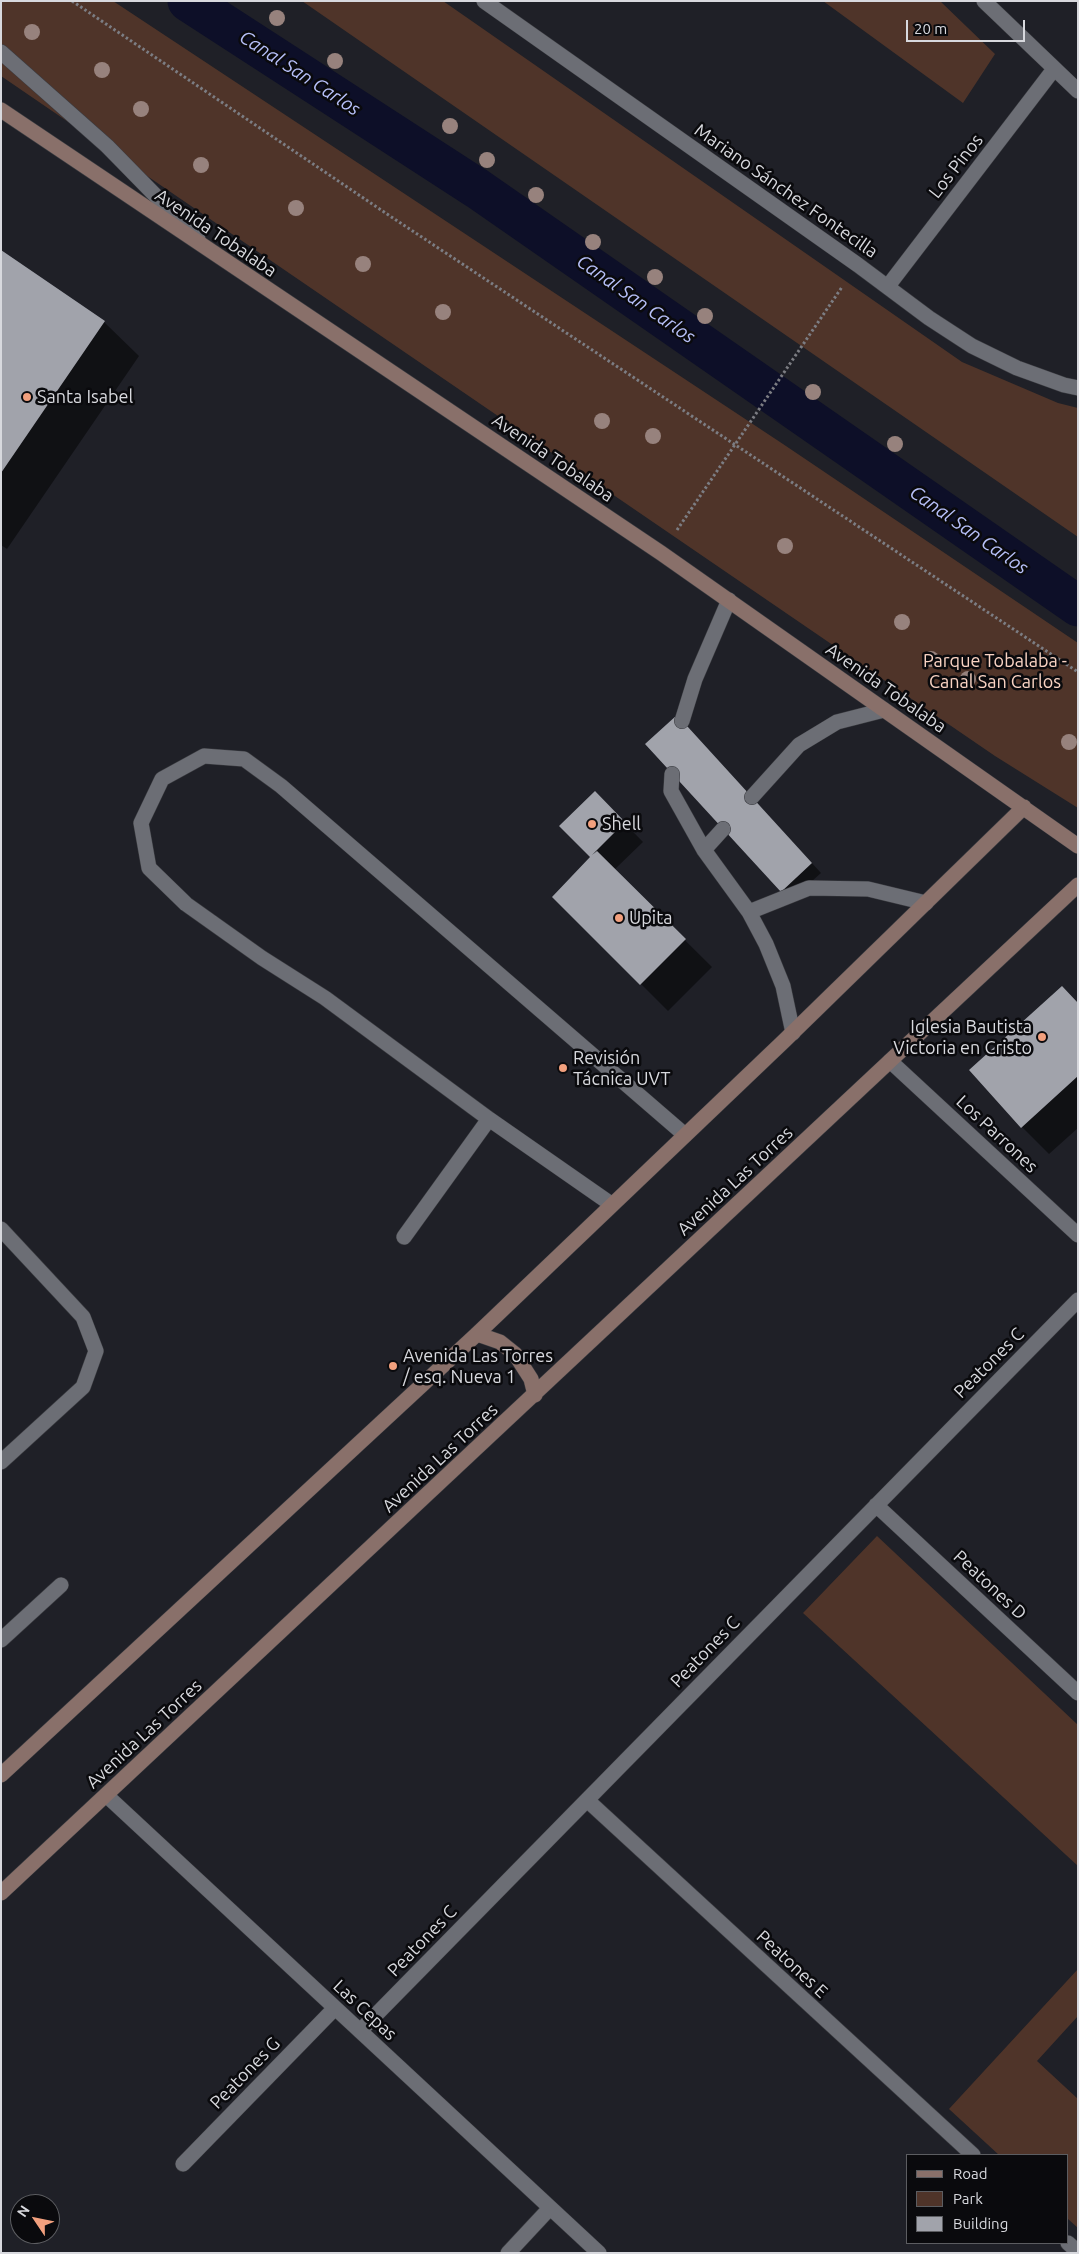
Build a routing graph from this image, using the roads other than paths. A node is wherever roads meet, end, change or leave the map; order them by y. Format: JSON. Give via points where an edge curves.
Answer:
{"nodes":[{"id":1,"x":484,"y":1,"type":"edge"},
{"id":2,"x":984,"y":1,"type":"edge"},
{"id":3,"x":1,"y":52,"type":"edge"},
{"id":4,"x":1054,"y":69,"type":"junction"},
{"id":5,"x":1078,"y":91,"type":"edge"},
{"id":6,"x":1,"y":110,"type":"edge"},
{"id":7,"x":211,"y":253,"type":"junction"},
{"id":8,"x":888,"y":286,"type":"junction"},
{"id":9,"x":1078,"y":388,"type":"edge"},
{"id":10,"x":729,"y":600,"type":"junction"},
{"id":11,"x":884,"y":710,"type":"junction"},
{"id":12,"x":682,"y":721,"type":"dead end"},
{"id":13,"x":672,"y":774,"type":"dead end"},
{"id":14,"x":752,"y":797,"type":"dead end"},
{"id":15,"x":1024,"y":807,"type":"junction"},
{"id":16,"x":723,"y":829,"type":"dead end"},
{"id":17,"x":1078,"y":846,"type":"edge"},
{"id":18,"x":704,"y":850,"type":"junction"},
{"id":19,"x":1078,"y":885,"type":"edge"},
{"id":20,"x":926,"y":903,"type":"junction"},
{"id":21,"x":749,"y":912,"type":"junction"},
{"id":22,"x":793,"y":1033,"type":"junction"},
{"id":23,"x":890,"y":1061,"type":"junction"},
{"id":24,"x":489,"y":1119,"type":"junction"},
{"id":25,"x":685,"y":1135,"type":"junction"},
{"id":26,"x":612,"y":1204,"type":"junction"},
{"id":27,"x":1,"y":1229,"type":"edge"},
{"id":28,"x":1078,"y":1235,"type":"edge"},
{"id":29,"x":404,"y":1237,"type":"dead end"},
{"id":30,"x":1078,"y":1300,"type":"edge"},
{"id":31,"x":477,"y":1334,"type":"junction"},
{"id":32,"x":535,"y":1395,"type":"junction"},
{"id":33,"x":1,"y":1462,"type":"edge"},
{"id":34,"x":876,"y":1505,"type":"junction"},
{"id":35,"x":61,"y":1585,"type":"dead end"},
{"id":36,"x":1,"y":1640,"type":"edge"},
{"id":37,"x":1078,"y":1693,"type":"edge"},
{"id":38,"x":1,"y":1775,"type":"edge"},
{"id":39,"x":106,"y":1795,"type":"junction"},
{"id":40,"x":587,"y":1800,"type":"junction"},
{"id":41,"x":1,"y":1893,"type":"edge"},
{"id":42,"x":335,"y":2008,"type":"junction"},
{"id":43,"x":360,"y":2031,"type":"junction"},
{"id":44,"x":972,"y":2154,"type":"edge"},
{"id":45,"x":183,"y":2164,"type":"dead end"},
{"id":46,"x":550,"y":2208,"type":"junction"},
{"id":47,"x":508,"y":2253,"type":"edge"},
{"id":48,"x":599,"y":2253,"type":"edge"}],
"edges":[{"from":1,"to":8,"type":"street","name":"Mariano Sánchez Fontecilla"},
{"from":2,"to":4,"type":"street"},
{"from":3,"to":7,"type":"street","via":[[107,146]]},
{"from":4,"to":5,"type":"street"},
{"from":4,"to":8,"type":"street","name":"Los Pinos"},
{"from":6,"to":7,"type":"main road","name":"Avenida Tobalaba"},
{"from":7,"to":10,"type":"main road","name":"Avenida Tobalaba"},
{"from":8,"to":9,"type":"street","name":"Mariano Sánchez Fontecilla","via":[[928,318],[972,346],[1018,368]]},
{"from":10,"to":11,"type":"main road","name":"Avenida Tobalaba"},
{"from":10,"to":12,"type":"street","via":[[695,679]]},
{"from":11,"to":14,"type":"street","via":[[837,722],[799,745]]},
{"from":11,"to":15,"type":"main road","name":"Avenida Tobalaba"},
{"from":13,"to":18,"type":"street","via":[[671,791]]},
{"from":15,"to":17,"type":"main road","name":"Avenida Tobalaba"},
{"from":15,"to":20,"type":"main road"},
{"from":16,"to":18,"type":"street"},
{"from":18,"to":21,"type":"street"},
{"from":19,"to":23,"type":"main road","name":"Avenida Las Torres"},
{"from":20,"to":21,"type":"street","via":[[868,890],[809,888]]},
{"from":20,"to":22,"type":"main road"},
{"from":21,"to":22,"type":"street","via":[[783,986]]},
{"from":22,"to":25,"type":"main road"},
{"from":23,"to":28,"type":"street","name":"Los Parrones"},
{"from":23,"to":32,"type":"main road","name":"Avenida Las Torres"},
{"from":24,"to":25,"type":"street","via":[[325,998],[186,904],[149,868],[141,823],[162,779],[204,756],[244,759],[280,786]]},
{"from":24,"to":26,"type":"street"},
{"from":24,"to":29,"type":"street"},
{"from":25,"to":26,"type":"main road"},
{"from":26,"to":31,"type":"main road"},
{"from":27,"to":33,"type":"street","via":[[83,1317],[96,1351],[82,1387]]},
{"from":30,"to":34,"type":"street","name":"Peatones C"},
{"from":31,"to":32,"type":"main road","via":[[500,1342],[515,1354],[531,1379]]},
{"from":31,"to":38,"type":"main road"},
{"from":32,"to":39,"type":"main road","name":"Avenida Las Torres"},
{"from":34,"to":37,"type":"street","name":"Peatones D"},
{"from":34,"to":40,"type":"street","name":"Peatones C"},
{"from":35,"to":36,"type":"street"},
{"from":39,"to":41,"type":"main road","name":"Avenida Las Torres"},
{"from":39,"to":42,"type":"street","name":"Las Cepas"},
{"from":40,"to":43,"type":"street","name":"Peatones C"},
{"from":40,"to":44,"type":"street","name":"Peatones E"},
{"from":42,"to":43,"type":"street","name":"Las Cepas"},
{"from":42,"to":45,"type":"street","name":"Peatones G"},
{"from":43,"to":46,"type":"street","name":"Las Cepas"},
{"from":46,"to":47,"type":"street"},
{"from":46,"to":48,"type":"street","name":"Las Cepas"}]}
